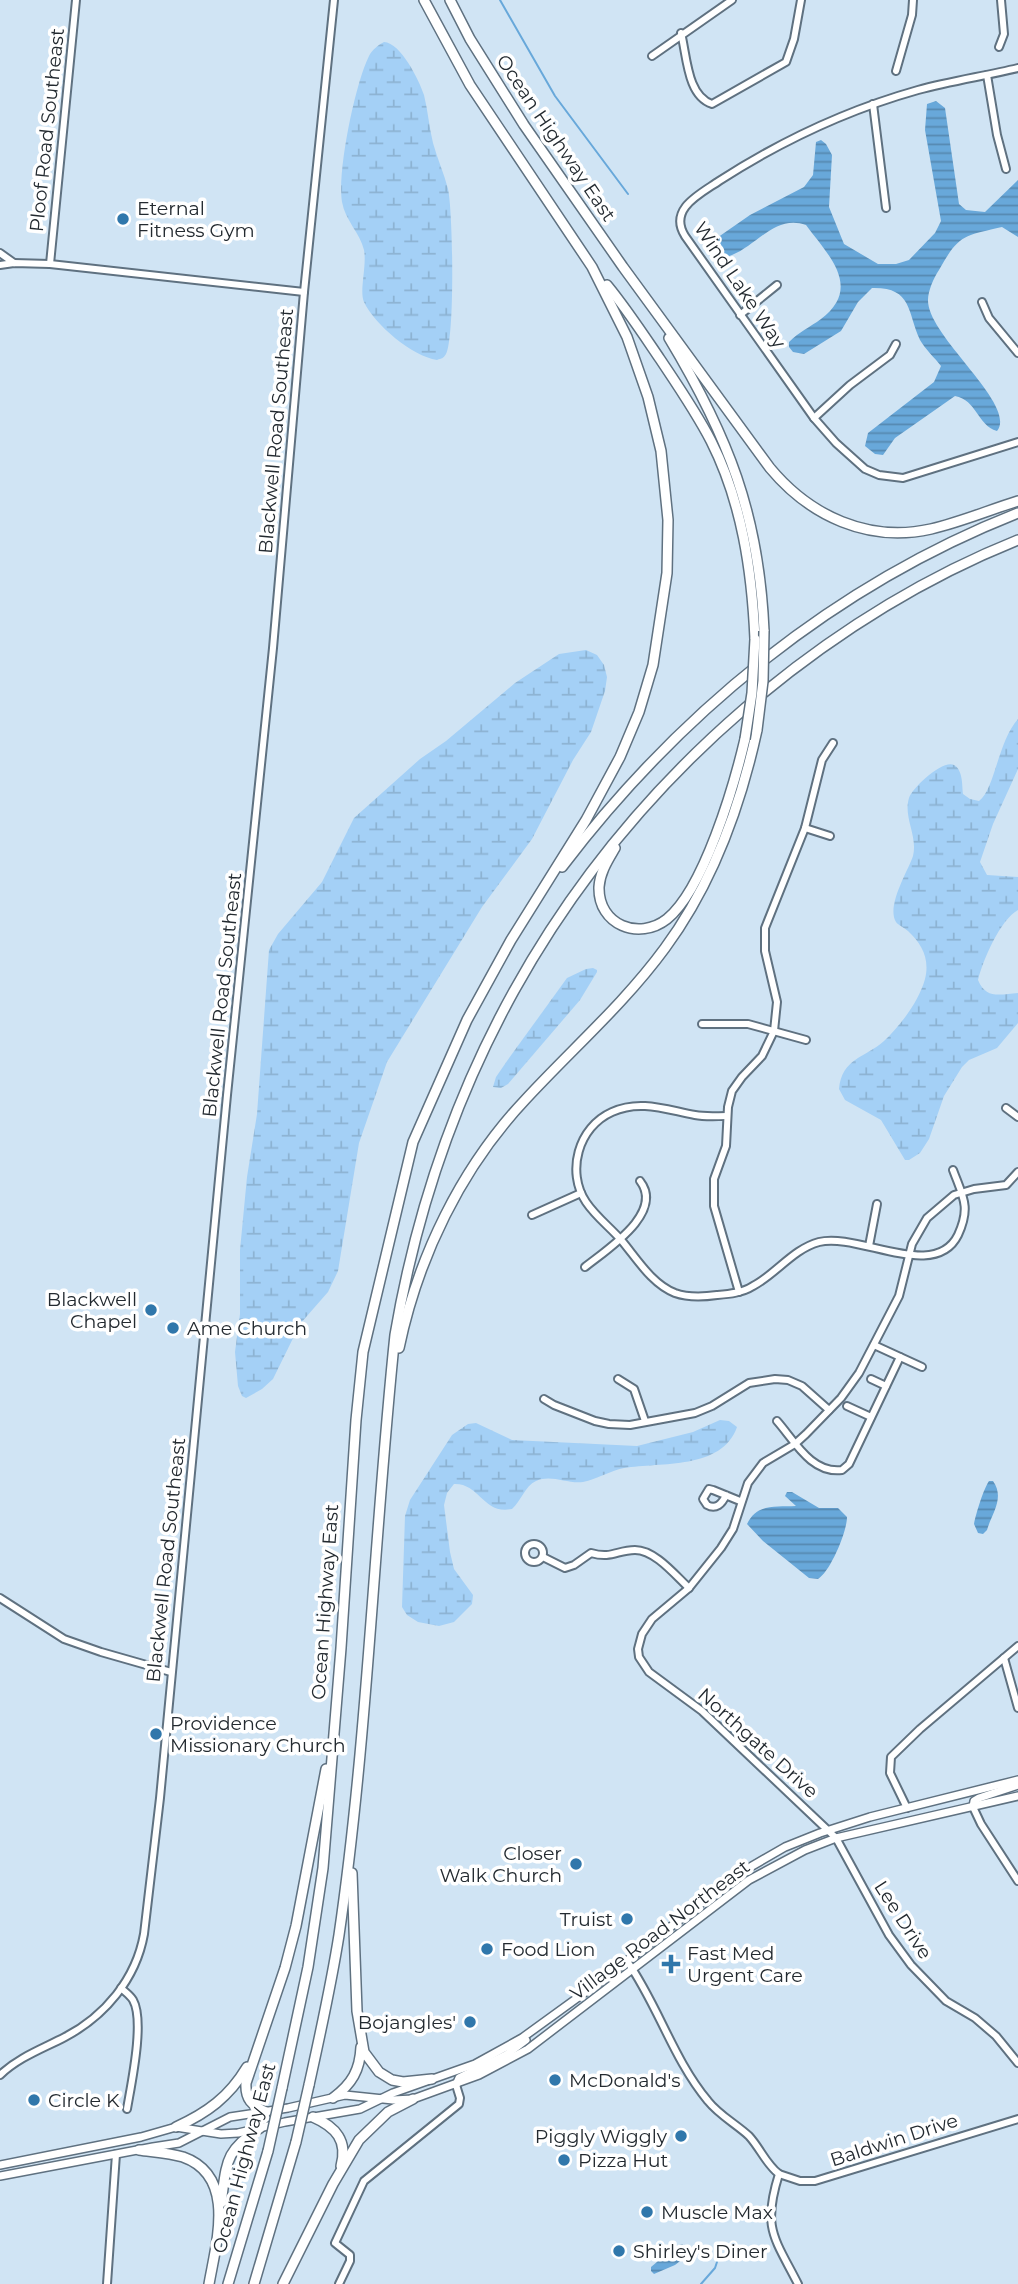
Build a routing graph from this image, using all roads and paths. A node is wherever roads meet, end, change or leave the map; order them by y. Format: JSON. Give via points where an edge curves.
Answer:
{"nodes":[{"id":1,"x":76,"y":0,"type":"edge"},
{"id":2,"x":334,"y":0,"type":"edge"},
{"id":3,"x":424,"y":0,"type":"edge"},
{"id":4,"x":450,"y":0,"type":"edge"},
{"id":5,"x":732,"y":0,"type":"edge"},
{"id":6,"x":801,"y":0,"type":"edge"},
{"id":7,"x":913,"y":0,"type":"edge"},
{"id":8,"x":1001,"y":0,"type":"edge"},
{"id":9,"x":681,"y":33,"type":"junction"},
{"id":10,"x":999,"y":47,"type":"dead end"},
{"id":11,"x":652,"y":56,"type":"dead end"},
{"id":12,"x":1018,"y":68,"type":"edge"},
{"id":13,"x":896,"y":71,"type":"dead end"},
{"id":14,"x":988,"y":75,"type":"junction"},
{"id":15,"x":873,"y":104,"type":"junction"},
{"id":16,"x":1006,"y":169,"type":"dead end"},
{"id":17,"x":886,"y":208,"type":"dead end"},
{"id":18,"x":0,"y":253,"type":"edge"},
{"id":19,"x":14,"y":263,"type":"junction"},
{"id":20,"x":50,"y":264,"type":"junction"},
{"id":21,"x":0,"y":265,"type":"edge"},
{"id":22,"x":592,"y":267,"type":"junction"},
{"id":23,"x":778,"y":285,"type":"dead end"},
{"id":24,"x":640,"y":291,"type":"junction"},
{"id":25,"x":304,"y":292,"type":"junction"},
{"id":26,"x":982,"y":302,"type":"dead end"},
{"id":27,"x":740,"y":314,"type":"junction"},
{"id":28,"x":896,"y":344,"type":"dead end"},
{"id":29,"x":1018,"y":353,"type":"edge"},
{"id":30,"x":814,"y":418,"type":"junction"},
{"id":31,"x":1018,"y":442,"type":"edge"},
{"id":32,"x":1018,"y":501,"type":"edge"},
{"id":33,"x":1018,"y":513,"type":"edge"},
{"id":34,"x":1018,"y":540,"type":"edge"},
{"id":35,"x":833,"y":743,"type":"dead end"},
{"id":36,"x":646,"y":805,"type":"junction"},
{"id":37,"x":805,"y":828,"type":"junction"},
{"id":38,"x":830,"y":836,"type":"dead end"},
{"id":39,"x":511,"y":940,"type":"junction"},
{"id":40,"x":702,"y":1024,"type":"dead end"},
{"id":41,"x":774,"y":1031,"type":"junction"},
{"id":42,"x":806,"y":1040,"type":"dead end"},
{"id":43,"x":1006,"y":1108,"type":"dead end"},
{"id":44,"x":727,"y":1116,"type":"junction"},
{"id":45,"x":1018,"y":1117,"type":"edge"},
{"id":46,"x":953,"y":1170,"type":"dead end"},
{"id":47,"x":1018,"y":1172,"type":"edge"},
{"id":48,"x":640,"y":1181,"type":"dead end"},
{"id":49,"x":962,"y":1192,"type":"junction"},
{"id":50,"x":581,"y":1194,"type":"junction"},
{"id":51,"x":877,"y":1204,"type":"dead end"},
{"id":52,"x":532,"y":1215,"type":"dead end"},
{"id":53,"x":620,"y":1239,"type":"junction"},
{"id":54,"x":869,"y":1246,"type":"junction"},
{"id":55,"x":909,"y":1254,"type":"junction"},
{"id":56,"x":585,"y":1268,"type":"dead end"},
{"id":57,"x":739,"y":1292,"type":"junction"},
{"id":58,"x":874,"y":1345,"type":"junction"},
{"id":59,"x":900,"y":1357,"type":"junction"},
{"id":60,"x":922,"y":1367,"type":"dead end"},
{"id":61,"x":618,"y":1379,"type":"dead end"},
{"id":62,"x":871,"y":1379,"type":"dead end"},
{"id":63,"x":886,"y":1386,"type":"junction"},
{"id":64,"x":389,"y":1397,"type":"junction"},
{"id":65,"x":544,"y":1399,"type":"dead end"},
{"id":66,"x":847,"y":1406,"type":"dead end"},
{"id":67,"x":829,"y":1410,"type":"junction"},
{"id":68,"x":871,"y":1417,"type":"junction"},
{"id":69,"x":776,"y":1420,"type":"dead end"},
{"id":70,"x":645,"y":1421,"type":"junction"},
{"id":71,"x":794,"y":1444,"type":"junction"},
{"id":72,"x":726,"y":1495,"type":"dead end"},
{"id":73,"x":740,"y":1501,"type":"junction"},
{"id":74,"x":543,"y":1557,"type":"dead end"},
{"id":75,"x":689,"y":1588,"type":"junction"},
{"id":76,"x":0,"y":1598,"type":"edge"},
{"id":77,"x":1018,"y":1646,"type":"edge"},
{"id":78,"x":1004,"y":1658,"type":"junction"},
{"id":79,"x":171,"y":1672,"type":"junction"},
{"id":80,"x":1016,"y":1689,"type":"edge"},
{"id":81,"x":1018,"y":1708,"type":"edge"},
{"id":82,"x":334,"y":1726,"type":"junction"},
{"id":83,"x":1018,"y":1783,"type":"edge"},
{"id":84,"x":355,"y":1794,"type":"junction"},
{"id":85,"x":1018,"y":1796,"type":"edge"},
{"id":86,"x":973,"y":1807,"type":"junction"},
{"id":87,"x":907,"y":1808,"type":"junction"},
{"id":88,"x":828,"y":1830,"type":"junction"},
{"id":89,"x":836,"y":1838,"type":"junction"},
{"id":90,"x":1018,"y":1881,"type":"edge"},
{"id":91,"x":627,"y":1961,"type":"junction"},
{"id":92,"x":634,"y":1969,"type":"junction"},
{"id":93,"x":121,"y":1988,"type":"junction"},
{"id":94,"x":542,"y":2025,"type":"junction"},
{"id":95,"x":361,"y":2042,"type":"junction"},
{"id":96,"x":253,"y":2057,"type":"junction"},
{"id":97,"x":1018,"y":2063,"type":"edge"},
{"id":98,"x":0,"y":2074,"type":"edge"},
{"id":99,"x":432,"y":2080,"type":"junction"},
{"id":100,"x":456,"y":2085,"type":"junction"},
{"id":101,"x":333,"y":2098,"type":"junction"},
{"id":102,"x":381,"y":2098,"type":"junction"},
{"id":103,"x":412,"y":2099,"type":"junction"},
{"id":104,"x":127,"y":2109,"type":"dead end"},
{"id":105,"x":266,"y":2112,"type":"junction"},
{"id":106,"x":313,"y":2117,"type":"junction"},
{"id":107,"x":1018,"y":2119,"type":"edge"},
{"id":108,"x":176,"y":2127,"type":"junction"},
{"id":109,"x":260,"y":2128,"type":"junction"},
{"id":110,"x":203,"y":2131,"type":"junction"},
{"id":111,"x":139,"y":2150,"type":"junction"},
{"id":112,"x":116,"y":2154,"type":"junction"},
{"id":113,"x":0,"y":2165,"type":"edge"},
{"id":114,"x":779,"y":2174,"type":"junction"},
{"id":115,"x":0,"y":2176,"type":"edge"},
{"id":116,"x":333,"y":2184,"type":"junction"},
{"id":117,"x":220,"y":2206,"type":"junction"},
{"id":118,"x":107,"y":2284,"type":"edge"},
{"id":119,"x":209,"y":2284,"type":"edge"},
{"id":120,"x":228,"y":2284,"type":"edge"},
{"id":121,"x":254,"y":2284,"type":"edge"},
{"id":122,"x":283,"y":2284,"type":"edge"},
{"id":123,"x":339,"y":2284,"type":"edge"},
{"id":124,"x":798,"y":2284,"type":"edge"}],
"edges":[{"from":1,"to":20,"type":"street","name":"Ploof Road Southeast"},
{"from":2,"to":25,"type":"street","name":"Blackwell Road Southeast"},
{"from":3,"to":22,"type":"highway","via":[[470,85]]},
{"from":4,"to":24,"type":"highway","name":"Ocean Highway East","via":[[506,97]]},
{"from":5,"to":9,"type":"street"},
{"from":6,"to":9,"type":"street","via":[[786,62],[712,104],[695,90]]},
{"from":7,"to":13,"type":"street"},
{"from":8,"to":10,"type":"street","via":[[1004,28]]},
{"from":9,"to":11,"type":"street"},
{"from":12,"to":14,"type":"street","name":"Wind Lake Way"},
{"from":14,"to":15,"type":"street","name":"Wind Lake Way"},
{"from":14,"to":16,"type":"street"},
{"from":15,"to":17,"type":"street"},
{"from":15,"to":27,"type":"street","name":"Wind Lake Way","via":[[767,152],[682,209],[682,231]]},
{"from":18,"to":19,"type":"street"},
{"from":19,"to":20,"type":"street"},
{"from":19,"to":21,"type":"street"},
{"from":20,"to":25,"type":"street"},
{"from":22,"to":36,"type":"highway","bridge":true,"via":[[689,402],[719,458],[743,531],[751,581],[752,693],[745,739],[725,809],[704,861],[676,911],[663,922],[640,930],[611,919],[599,888],[608,860]]},
{"from":22,"to":39,"type":"highway","via":[[627,337],[655,422],[667,511],[665,596],[649,680],[620,757]]},
{"from":23,"to":27,"type":"street"},
{"from":24,"to":32,"type":"highway","via":[[770,468],[797,497],[821,513],[855,527],[902,533],[950,524]]},
{"from":24,"to":64,"type":"highway","bridge":true,"via":[[702,394],[734,465],[750,518],[764,631],[757,730],[733,821],[676,933],[626,996],[515,1111],[455,1197],[414,1291]]},
{"from":25,"to":79,"type":"street","name":"Blackwell Road Southeast"},
{"from":26,"to":29,"type":"street","via":[[989,318]]},
{"from":27,"to":30,"type":"street","name":"Wind Lake Way"},
{"from":28,"to":30,"type":"street","via":[[886,359]]},
{"from":30,"to":31,"type":"street","name":"Wind Lake Way","via":[[859,464],[895,478]]},
{"from":33,"to":39,"type":"highway","via":[[865,589],[739,679],[667,746],[597,822]]},
{"from":34,"to":36,"type":"highway","via":[[929,581],[810,656],[710,739]]},
{"from":35,"to":37,"type":"street","via":[[822,760]]},
{"from":36,"to":64,"type":"highway","via":[[591,871],[535,953],[457,1107],[413,1243],[395,1335]]},
{"from":37,"to":38,"type":"street"},
{"from":37,"to":41,"type":"street","via":[[765,928],[765,951],[777,1003]]},
{"from":39,"to":82,"type":"highway","name":"Ocean Highway East","via":[[467,1020],[413,1142],[377,1286],[363,1352],[356,1420]]},
{"from":40,"to":41,"type":"street","via":[[739,1023]]},
{"from":41,"to":42,"type":"street"},
{"from":41,"to":44,"type":"street","via":[[762,1056],[732,1091]]},
{"from":43,"to":45,"type":"street"},
{"from":44,"to":50,"type":"street","via":[[698,1116],[646,1106],[612,1112],[596,1122],[581,1145],[576,1171]]},
{"from":44,"to":57,"type":"street","via":[[727,1139],[713,1196]]},
{"from":46,"to":49,"type":"street"},
{"from":47,"to":49,"type":"street","name":"Northgate Drive","via":[[1006,1185]]},
{"from":48,"to":53,"type":"street","via":[[646,1193],[645,1206]]},
{"from":49,"to":55,"type":"street","name":"Northgate Drive","via":[[927,1218]]},
{"from":49,"to":55,"type":"street","via":[[966,1216],[952,1244],[937,1254]]},
{"from":50,"to":52,"type":"street"},
{"from":50,"to":53,"type":"street"},
{"from":51,"to":54,"type":"street"},
{"from":53,"to":56,"type":"street"},
{"from":53,"to":57,"type":"street","via":[[652,1277],[671,1291],[694,1297]]},
{"from":54,"to":55,"type":"street"},
{"from":54,"to":57,"type":"street","via":[[837,1240],[812,1245],[761,1282]]},
{"from":55,"to":58,"type":"street","name":"Northgate Drive","via":[[902,1289]]},
{"from":58,"to":59,"type":"street"},
{"from":58,"to":67,"type":"street","name":"Northgate Drive","via":[[859,1373]]},
{"from":59,"to":60,"type":"street"},
{"from":59,"to":63,"type":"street"},
{"from":61,"to":70,"type":"street","via":[[634,1389]]},
{"from":62,"to":63,"type":"street"},
{"from":63,"to":68,"type":"street"},
{"from":64,"to":84,"type":"highway"},
{"from":65,"to":70,"type":"street","via":[[602,1423]]},
{"from":66,"to":68,"type":"street"},
{"from":67,"to":70,"type":"street","via":[[794,1383],[766,1379],[740,1387],[695,1413]]},
{"from":67,"to":71,"type":"street","name":"Northgate Drive"},
{"from":68,"to":71,"type":"street","via":[[842,1471],[822,1467]]},
{"from":69,"to":71,"type":"street"},
{"from":71,"to":73,"type":"street","name":"Northgate Drive","via":[[763,1463]]},
{"from":72,"to":73,"type":"street"},
{"from":73,"to":75,"type":"street","name":"Northgate Drive","via":[[733,1529]]},
{"from":74,"to":75,"type":"street","via":[[565,1568],[591,1553],[604,1556],[636,1550],[653,1556]]},
{"from":75,"to":88,"type":"street","name":"Northgate Drive","via":[[645,1628],[638,1649],[644,1665],[702,1711]]},
{"from":76,"to":79,"type":"street","via":[[71,1642]]},
{"from":77,"to":78,"type":"street"},
{"from":78,"to":80,"type":"street"},
{"from":78,"to":87,"type":"street","via":[[891,1757],[890,1773]]},
{"from":79,"to":93,"type":"street","name":"Blackwell Road Southeast","via":[[144,1934],[139,1955]]},
{"from":80,"to":81,"type":"street"},
{"from":82,"to":96,"type":"highway","via":[[296,1926]]},
{"from":82,"to":120,"type":"highway","name":"Ocean Highway East","bridge":true,"via":[[323,1868],[308,1967],[268,2151]]},
{"from":83,"to":86,"type":"main road","via":[[979,1798]]},
{"from":83,"to":87,"type":"main road","name":"Village Road Northeast"},
{"from":84,"to":95,"type":"highway","via":[[352,1880]]},
{"from":84,"to":121,"type":"highway","bridge":true,"via":[[329,1995],[296,2142]]},
{"from":85,"to":86,"type":"main road","name":"Village Road Northeast"},
{"from":86,"to":89,"type":"main road","name":"Village Road Northeast"},
{"from":86,"to":90,"type":"street"},
{"from":87,"to":88,"type":"main road","name":"Village Road Northeast"},
{"from":88,"to":89,"type":"street","name":"Northgate Drive"},
{"from":88,"to":91,"type":"main road","name":"Village Road Northeast","via":[[785,1847],[740,1873]]},
{"from":89,"to":92,"type":"main road","name":"Village Road Northeast","via":[[749,1880]]},
{"from":89,"to":97,"type":"street","name":"Lee Drive","via":[[889,1935],[911,1965],[946,2001],[996,2036]]},
{"from":91,"to":92,"type":"street"},
{"from":91,"to":94,"type":"main road","name":"Village Road Northeast"},
{"from":92,"to":100,"type":"main road","name":"Village Road Northeast","via":[[528,2049]]},
{"from":92,"to":114,"type":"street","via":[[704,2096],[750,2138]]},
{"from":93,"to":98,"type":"street","name":"Blackwell Road Southeast","via":[[83,2026]]},
{"from":93,"to":104,"type":"street","via":[[131,1997],[136,2012]]},
{"from":94,"to":99,"type":"main road","via":[[492,2056]]},
{"from":94,"to":100,"type":"main road","via":[[513,2050],[459,2078]]},
{"from":95,"to":99,"type":"highway","via":[[373,2067],[392,2080]]},
{"from":95,"to":101,"type":"highway","via":[[353,2080]]},
{"from":96,"to":105,"type":"highway","via":[[245,2091],[251,2103]]},
{"from":96,"to":108,"type":"highway","via":[[223,2099]]},
{"from":99,"to":102,"type":"main road"},
{"from":100,"to":103,"type":"main road"},
{"from":100,"to":123,"type":"street","via":[[459,2104],[365,2181],[335,2244],[350,2255]]},
{"from":101,"to":102,"type":"main road","via":[[352,2094]]},
{"from":101,"to":105,"type":"main road"},
{"from":102,"to":103,"type":"main road"},
{"from":102,"to":106,"type":"main road","via":[[354,2112]]},
{"from":103,"to":116,"type":"highway","via":[[368,2130]]},
{"from":105,"to":110,"type":"main road","via":[[225,2118]]},
{"from":106,"to":109,"type":"main road"},
{"from":106,"to":116,"type":"highway","via":[[332,2127],[342,2141],[343,2158]]},
{"from":107,"to":114,"type":"street","name":"Baldwin Drive","via":[[814,2181]]},
{"from":108,"to":110,"type":"main road"},
{"from":108,"to":113,"type":"main road"},
{"from":109,"to":110,"type":"main road","via":[[229,2134]]},
{"from":109,"to":117,"type":"highway","via":[[231,2153]]},
{"from":110,"to":111,"type":"main road","via":[[172,2145]]},
{"from":111,"to":112,"type":"main road"},
{"from":111,"to":117,"type":"highway","via":[[192,2162],[209,2177]]},
{"from":112,"to":115,"type":"main road"},
{"from":112,"to":118,"type":"street"},
{"from":114,"to":124,"type":"street","via":[[770,2222]]},
{"from":116,"to":122,"type":"highway"},
{"from":117,"to":119,"type":"highway"}]}
